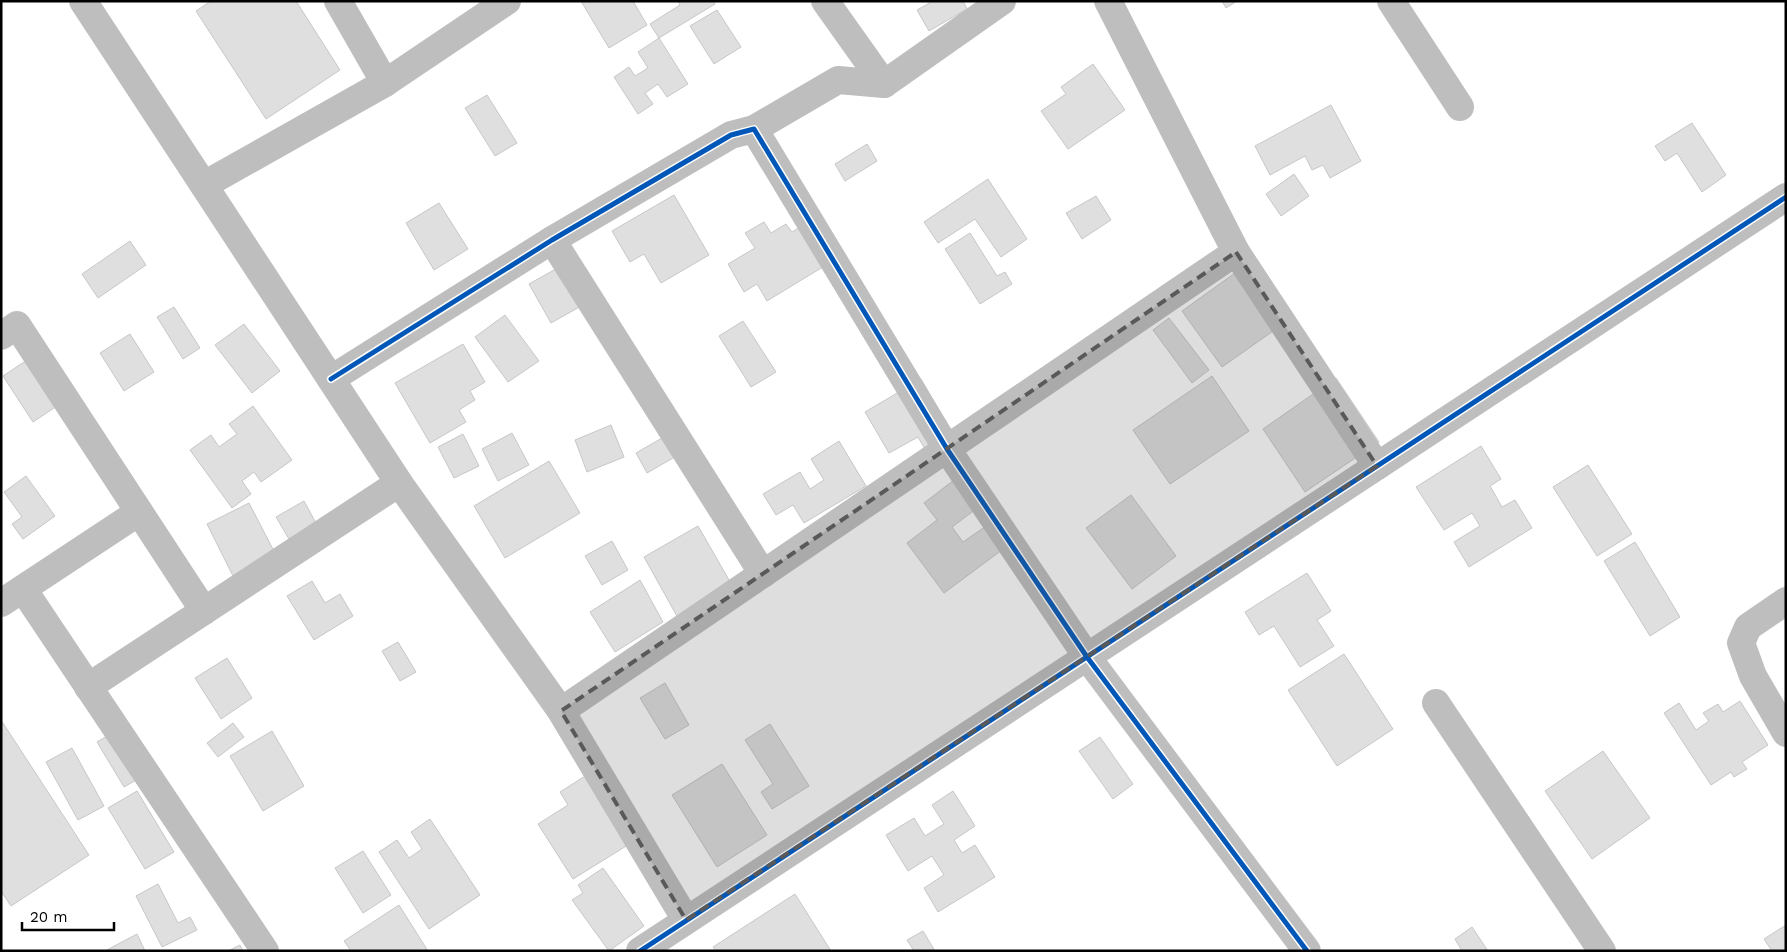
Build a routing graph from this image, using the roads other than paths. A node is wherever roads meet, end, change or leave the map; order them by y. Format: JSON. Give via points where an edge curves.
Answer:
{"nodes":[{"id":1,"x":84,"y":1,"type":"edge"},
{"id":2,"x":338,"y":1,"type":"edge"},
{"id":3,"x":507,"y":1,"type":"edge"},
{"id":4,"x":825,"y":1,"type":"edge"},
{"id":5,"x":1002,"y":1,"type":"edge"},
{"id":6,"x":1108,"y":1,"type":"edge"},
{"id":7,"x":1391,"y":1,"type":"edge"},
{"id":8,"x":385,"y":83,"type":"junction"},
{"id":9,"x":884,"y":84,"type":"junction"},
{"id":10,"x":1460,"y":107,"type":"dead end"},
{"id":11,"x":754,"y":129,"type":"junction"},
{"id":12,"x":204,"y":185,"type":"junction"},
{"id":13,"x":1786,"y":197,"type":"edge"},
{"id":14,"x":552,"y":240,"type":"junction"},
{"id":15,"x":1236,"y":252,"type":"junction"},
{"id":16,"x":1,"y":336,"type":"edge"},
{"id":17,"x":331,"y":378,"type":"junction"},
{"id":18,"x":947,"y":449,"type":"junction"},
{"id":19,"x":1377,"y":466,"type":"junction"},
{"id":20,"x":399,"y":482,"type":"junction"},
{"id":21,"x":139,"y":512,"type":"junction"},
{"id":22,"x":763,"y":574,"type":"junction"},
{"id":23,"x":12,"y":596,"type":"edge"},
{"id":24,"x":1786,"y":601,"type":"edge"},
{"id":25,"x":204,"y":611,"type":"junction"},
{"id":26,"x":1087,"y":657,"type":"junction"},
{"id":27,"x":88,"y":688,"type":"junction"},
{"id":28,"x":1436,"y":703,"type":"dead end"},
{"id":29,"x":561,"y":711,"type":"junction"},
{"id":30,"x":1786,"y":733,"type":"edge"},
{"id":31,"x":686,"y":920,"type":"junction"},
{"id":32,"x":265,"y":951,"type":"edge"},
{"id":33,"x":640,"y":951,"type":"edge"},
{"id":34,"x":1306,"y":951,"type":"edge"},
{"id":35,"x":1602,"y":951,"type":"edge"}],
"edges":[{"from":1,"to":12,"type":"street"},
{"from":2,"to":8,"type":"street"},
{"from":3,"to":8,"type":"street"},
{"from":4,"to":9,"type":"street"},
{"from":5,"to":9,"type":"street"},
{"from":6,"to":15,"type":"street"},
{"from":7,"to":10,"type":"street"},
{"from":8,"to":12,"type":"street"},
{"from":9,"to":11,"type":"street","via":[[838,80]]},
{"from":11,"to":14,"type":"street","via":[[731,135]]},
{"from":11,"to":18,"type":"street"},
{"from":12,"to":17,"type":"street"},
{"from":13,"to":19,"type":"street"},
{"from":14,"to":17,"type":"street"},
{"from":14,"to":22,"type":"street"},
{"from":15,"to":18,"type":"street"},
{"from":15,"to":19,"type":"street"},
{"from":16,"to":21,"type":"street","via":[[17,326]]},
{"from":17,"to":20,"type":"street"},
{"from":18,"to":22,"type":"street"},
{"from":18,"to":26,"type":"street"},
{"from":19,"to":26,"type":"street"},
{"from":20,"to":25,"type":"street"},
{"from":20,"to":29,"type":"street"},
{"from":21,"to":23,"type":"street"},
{"from":21,"to":25,"type":"street"},
{"from":22,"to":29,"type":"street"},
{"from":23,"to":27,"type":"street"},
{"from":24,"to":30,"type":"street","via":[[1748,627],[1741,643],[1753,676]]},
{"from":25,"to":27,"type":"street"},
{"from":26,"to":31,"type":"street"},
{"from":26,"to":34,"type":"street"},
{"from":27,"to":32,"type":"street"},
{"from":28,"to":35,"type":"street"},
{"from":29,"to":31,"type":"street"},
{"from":31,"to":33,"type":"street"}]}
